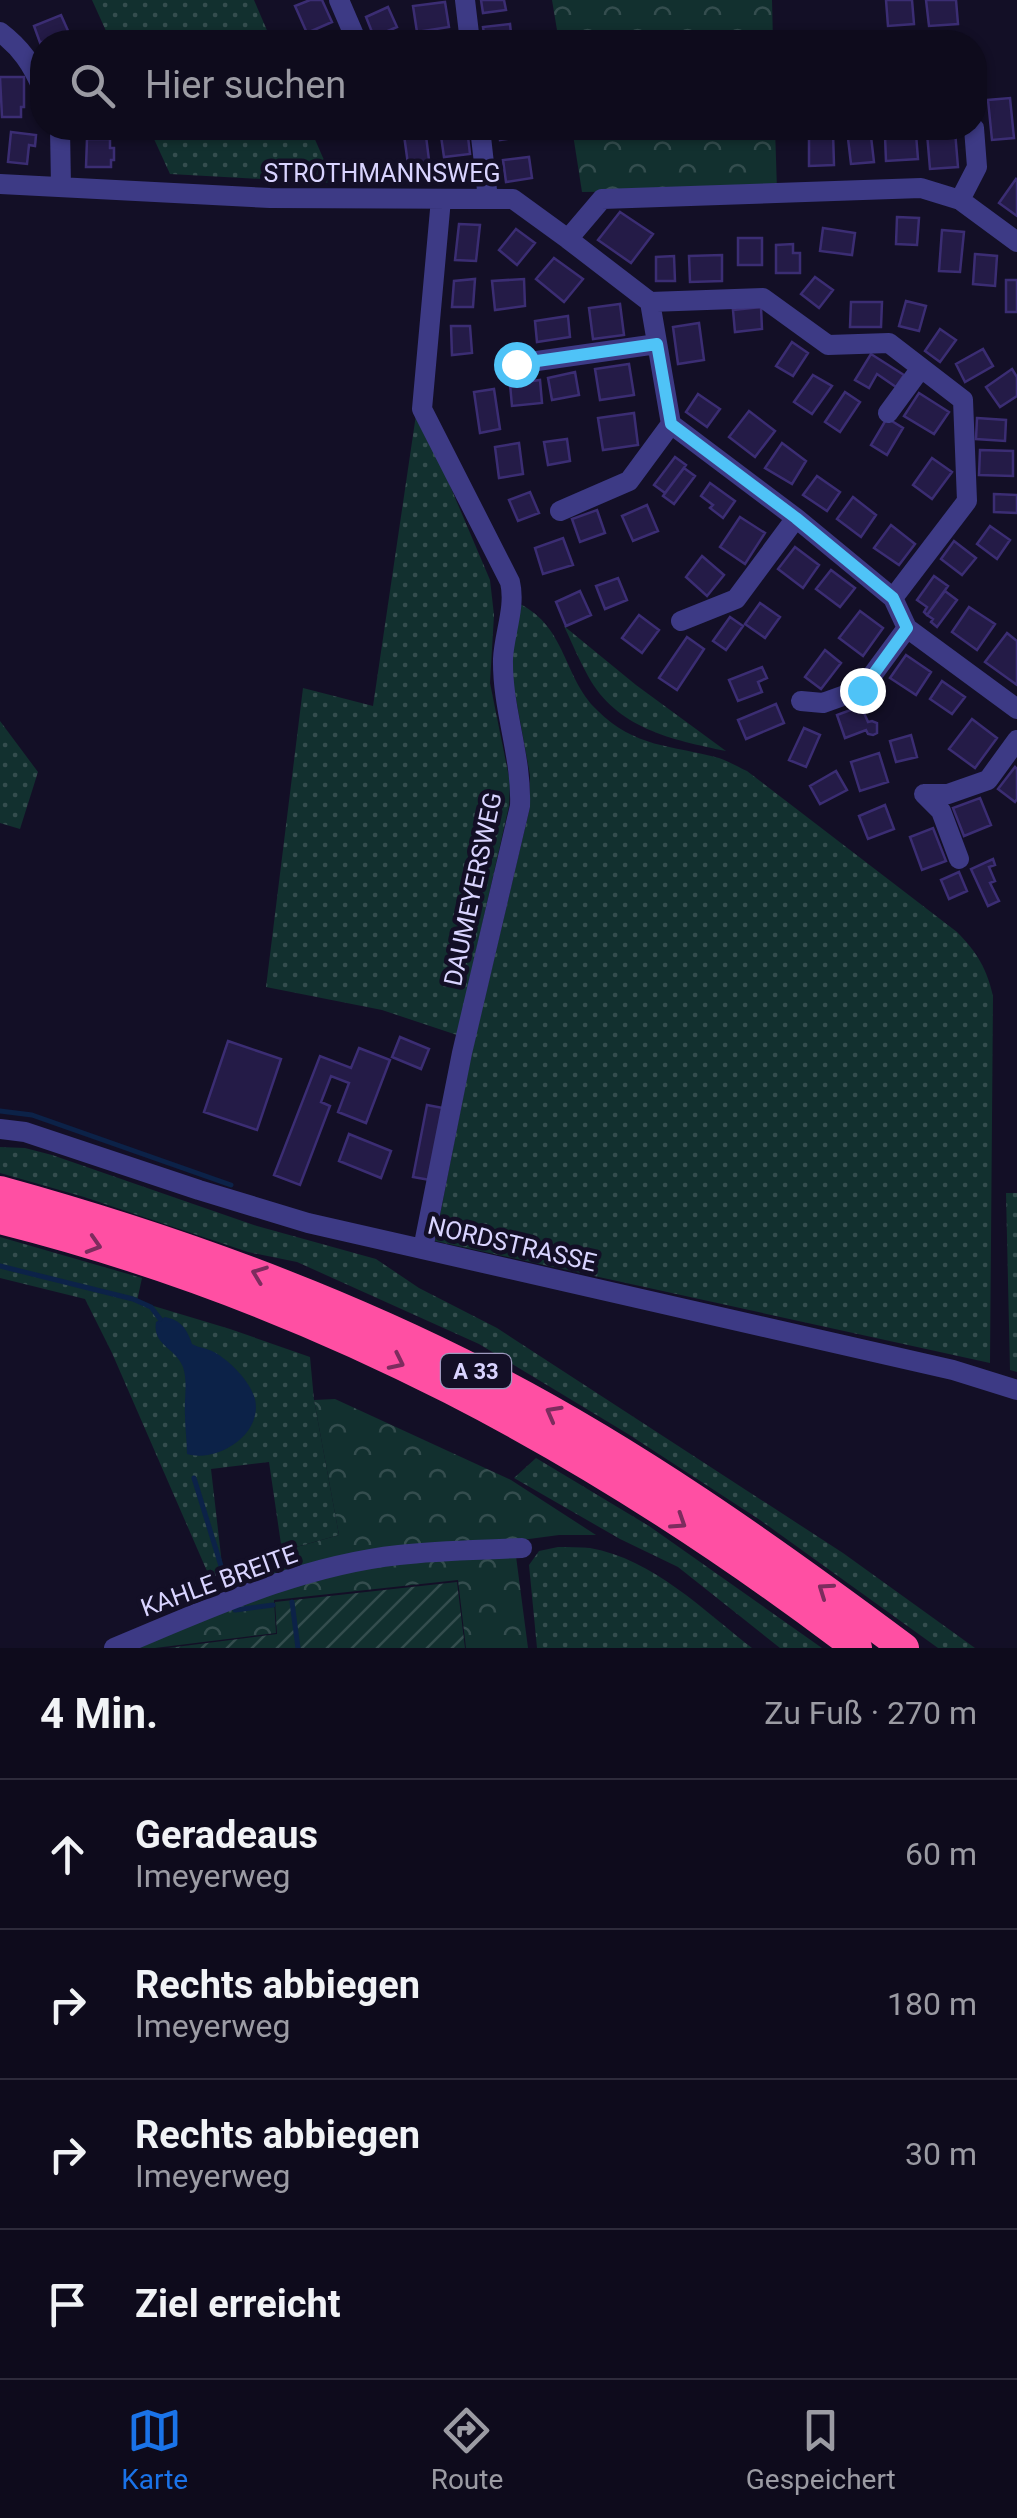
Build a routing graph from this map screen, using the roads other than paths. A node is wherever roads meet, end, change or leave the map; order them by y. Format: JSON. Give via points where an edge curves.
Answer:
{"nodes":[{"id":1,"x":339,"y":0,"type":"edge"},
{"id":2,"x":465,"y":0,"type":"edge"},
{"id":3,"x":353,"y":30,"type":"edge"},
{"id":4,"x":469,"y":30,"type":"edge"},
{"id":5,"x":0,"y":32,"type":"edge"},
{"id":6,"x":30,"y":62,"type":"edge"},
{"id":7,"x":60,"y":140,"type":"edge"},
{"id":8,"x":481,"y":140,"type":"edge"},
{"id":9,"x":975,"y":140,"type":"edge"},
{"id":10,"x":0,"y":184,"type":"edge"},
{"id":11,"x":61,"y":187,"type":"junction"},
{"id":12,"x":441,"y":199,"type":"junction"},
{"id":13,"x":488,"y":199,"type":"junction"},
{"id":14,"x":960,"y":200,"type":"junction"},
{"id":15,"x":568,"y":239,"type":"junction"},
{"id":16,"x":1017,"y":242,"type":"edge"},
{"id":17,"x":650,"y":302,"type":"junction"},
{"id":18,"x":657,"y":344,"type":"junction"},
{"id":19,"x":516,"y":364,"type":"dead end"},
{"id":20,"x":921,"y":368,"type":"junction"},
{"id":21,"x":888,"y":412,"type":"dead end"},
{"id":22,"x":671,"y":424,"type":"junction"},
{"id":23,"x":560,"y":511,"type":"dead end"},
{"id":24,"x":796,"y":518,"type":"junction"},
{"id":25,"x":893,"y":598,"type":"junction"},
{"id":26,"x":681,"y":621,"type":"dead end"},
{"id":27,"x":907,"y":628,"type":"junction"},
{"id":28,"x":801,"y":701,"type":"dead end"},
{"id":29,"x":1017,"y":709,"type":"edge"},
{"id":30,"x":1017,"y":740,"type":"edge"},
{"id":31,"x":959,"y":858,"type":"dead end"},
{"id":32,"x":0,"y":1130,"type":"edge"},
{"id":33,"x":0,"y":1191,"type":"edge"},
{"id":34,"x":0,"y":1219,"type":"edge"},
{"id":35,"x":423,"y":1249,"type":"junction"},
{"id":36,"x":1017,"y":1390,"type":"edge"},
{"id":37,"x":522,"y":1548,"type":"dead end"},
{"id":38,"x":114,"y":1648,"type":"edge"},
{"id":39,"x":857,"y":1648,"type":"edge"},
{"id":40,"x":904,"y":1648,"type":"edge"}],
"edges":[{"from":1,"to":3,"type":"street"},
{"from":2,"to":4,"type":"street"},
{"from":5,"to":6,"type":"street"},
{"from":7,"to":11,"type":"street"},
{"from":8,"to":13,"type":"street"},
{"from":9,"to":14,"type":"street","via":[[976,168]]},
{"from":10,"to":11,"type":"street","name":"STROTHMANNSWEG"},
{"from":11,"to":12,"type":"street","name":"STROTHMANNSWEG"},
{"from":12,"to":13,"type":"street","name":"STROTHMANNSWEG"},
{"from":12,"to":35,"type":"street","name":"DAUMEYERSWEG","via":[[422,409],[510,582],[503,680],[522,780]]},
{"from":13,"to":15,"type":"street","name":"STROTHMANNSWEG","via":[[512,199]]},
{"from":14,"to":15,"type":"street","via":[[920,188],[602,199]]},
{"from":14,"to":16,"type":"street"},
{"from":15,"to":17,"type":"street","name":"STROTHMANNSWEG"},
{"from":17,"to":18,"type":"street"},
{"from":17,"to":20,"type":"street","via":[[762,298],[828,344],[888,342]]},
{"from":18,"to":19,"type":"street"},
{"from":18,"to":22,"type":"street"},
{"from":20,"to":21,"type":"street"},
{"from":20,"to":25,"type":"street","via":[[963,400],[967,501]]},
{"from":22,"to":23,"type":"street","via":[[629,480]]},
{"from":22,"to":24,"type":"street"},
{"from":24,"to":25,"type":"street"},
{"from":24,"to":26,"type":"street","via":[[736,599]]},
{"from":25,"to":27,"type":"street"},
{"from":27,"to":28,"type":"street","via":[[862,690],[824,704]]},
{"from":27,"to":29,"type":"street"},
{"from":30,"to":31,"type":"street","via":[[988,780],[948,794],[924,794],[941,811]]},
{"from":32,"to":35,"type":"street","name":"NORDSTRASSE","via":[[25,1132],[308,1223]]},
{"from":40,"to":33,"type":"highway","number":"A 33","one_way":true,"via":[[714,1512],[485,1375],[200,1252]]},
{"from":34,"to":39,"type":"highway","number":"A 33","one_way":true,"via":[[284,1312],[474,1400],[700,1535]]},
{"from":35,"to":36,"type":"street","name":"NORDSTRASSE"},
{"from":37,"to":38,"type":"street","name":"KAHLE BREITE","via":[[398,1555],[330,1569],[258,1588]]}]}
